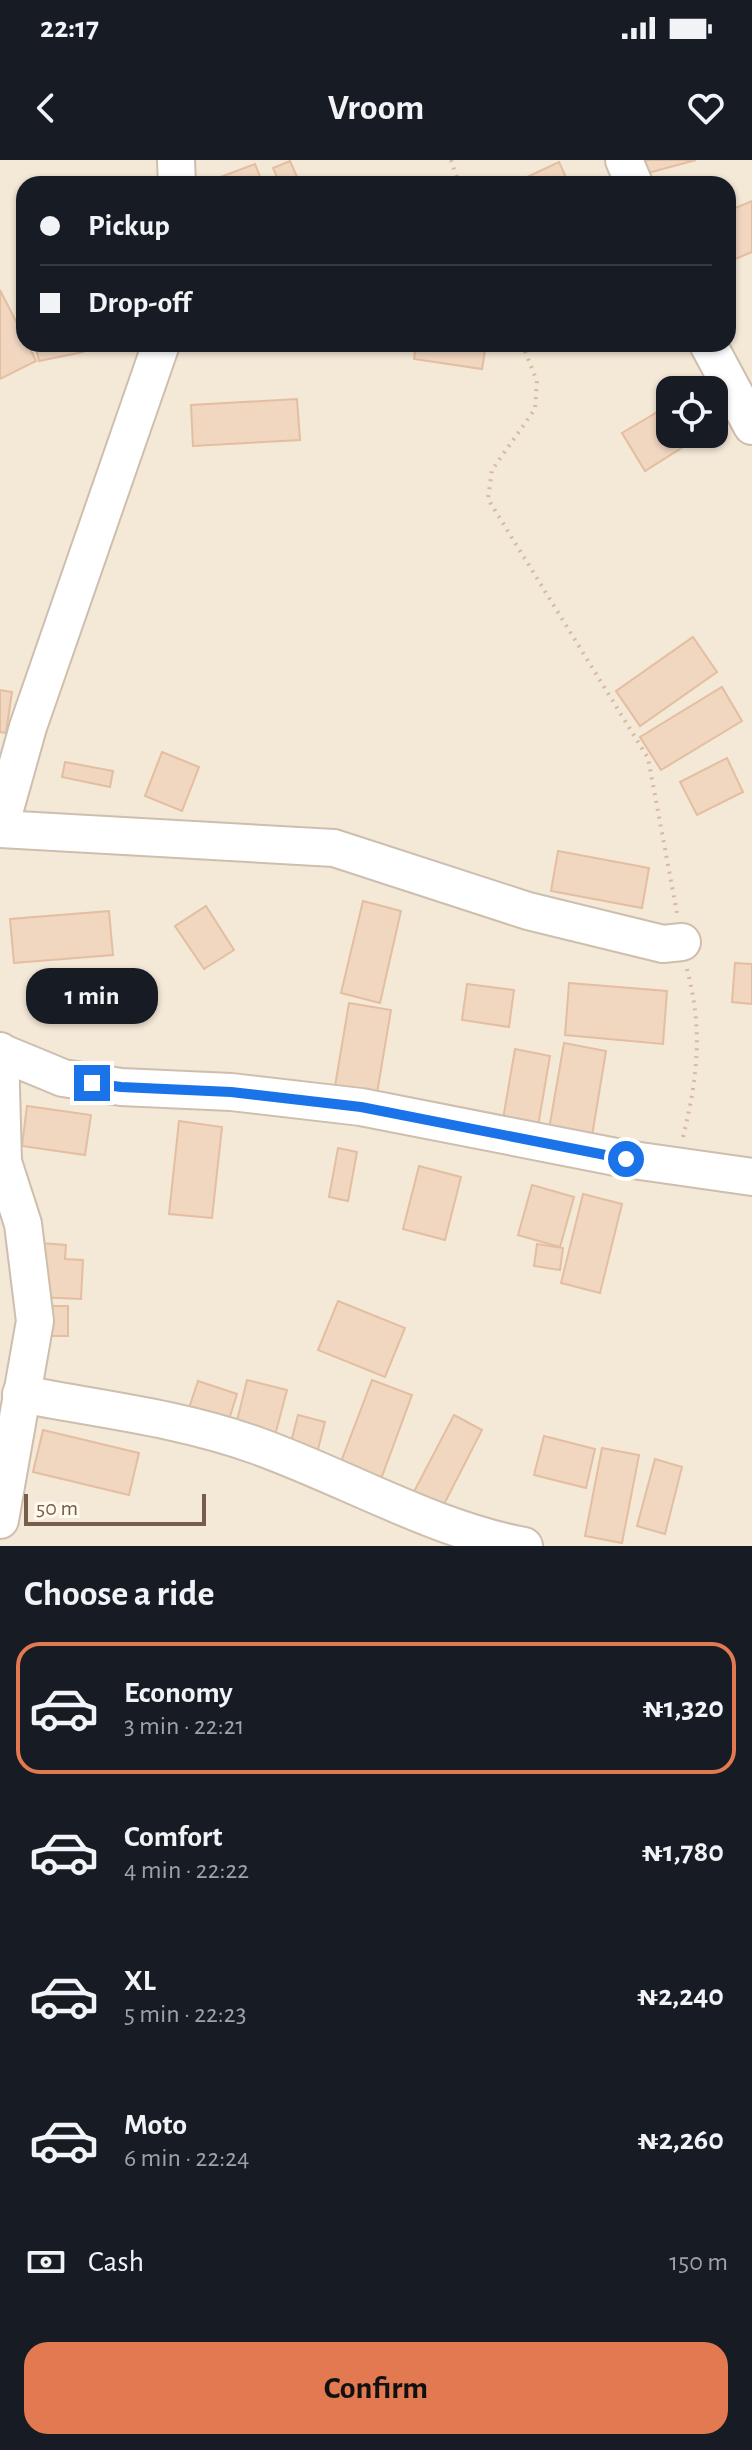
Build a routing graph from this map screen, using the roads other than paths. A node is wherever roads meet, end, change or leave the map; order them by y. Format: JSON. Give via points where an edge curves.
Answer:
{"nodes":[{"id":1,"x":158,"y":352,"type":"edge"},
{"id":2,"x":712,"y":352,"type":"edge"},
{"id":3,"x":752,"y":426,"type":"edge"},
{"id":4,"x":0,"y":828,"type":"edge"},
{"id":5,"x":682,"y":942,"type":"road end"},
{"id":6,"x":0,"y":1051,"type":"edge"},
{"id":7,"x":2,"y":1164,"type":"edge"},
{"id":8,"x":752,"y":1177,"type":"edge"},
{"id":9,"x":21,"y":1394,"type":"junction"},
{"id":10,"x":0,"y":1520,"type":"edge"},
{"id":11,"x":524,"y":1546,"type":"edge"}],
"edges":[{"from":1,"to":4,"type":"street","via":[[28,727]]},
{"from":2,"to":3,"type":"street"},
{"from":4,"to":5,"type":"street","via":[[334,848],[528,911],[663,944]]},
{"from":6,"to":7,"type":"street"},
{"from":6,"to":8,"type":"street","via":[[63,1078],[361,1107],[626,1159]]},
{"from":7,"to":9,"type":"street","via":[[23,1224],[35,1321]]},
{"from":9,"to":10,"type":"street"},
{"from":9,"to":11,"type":"street","via":[[208,1429],[432,1517]]}]}
